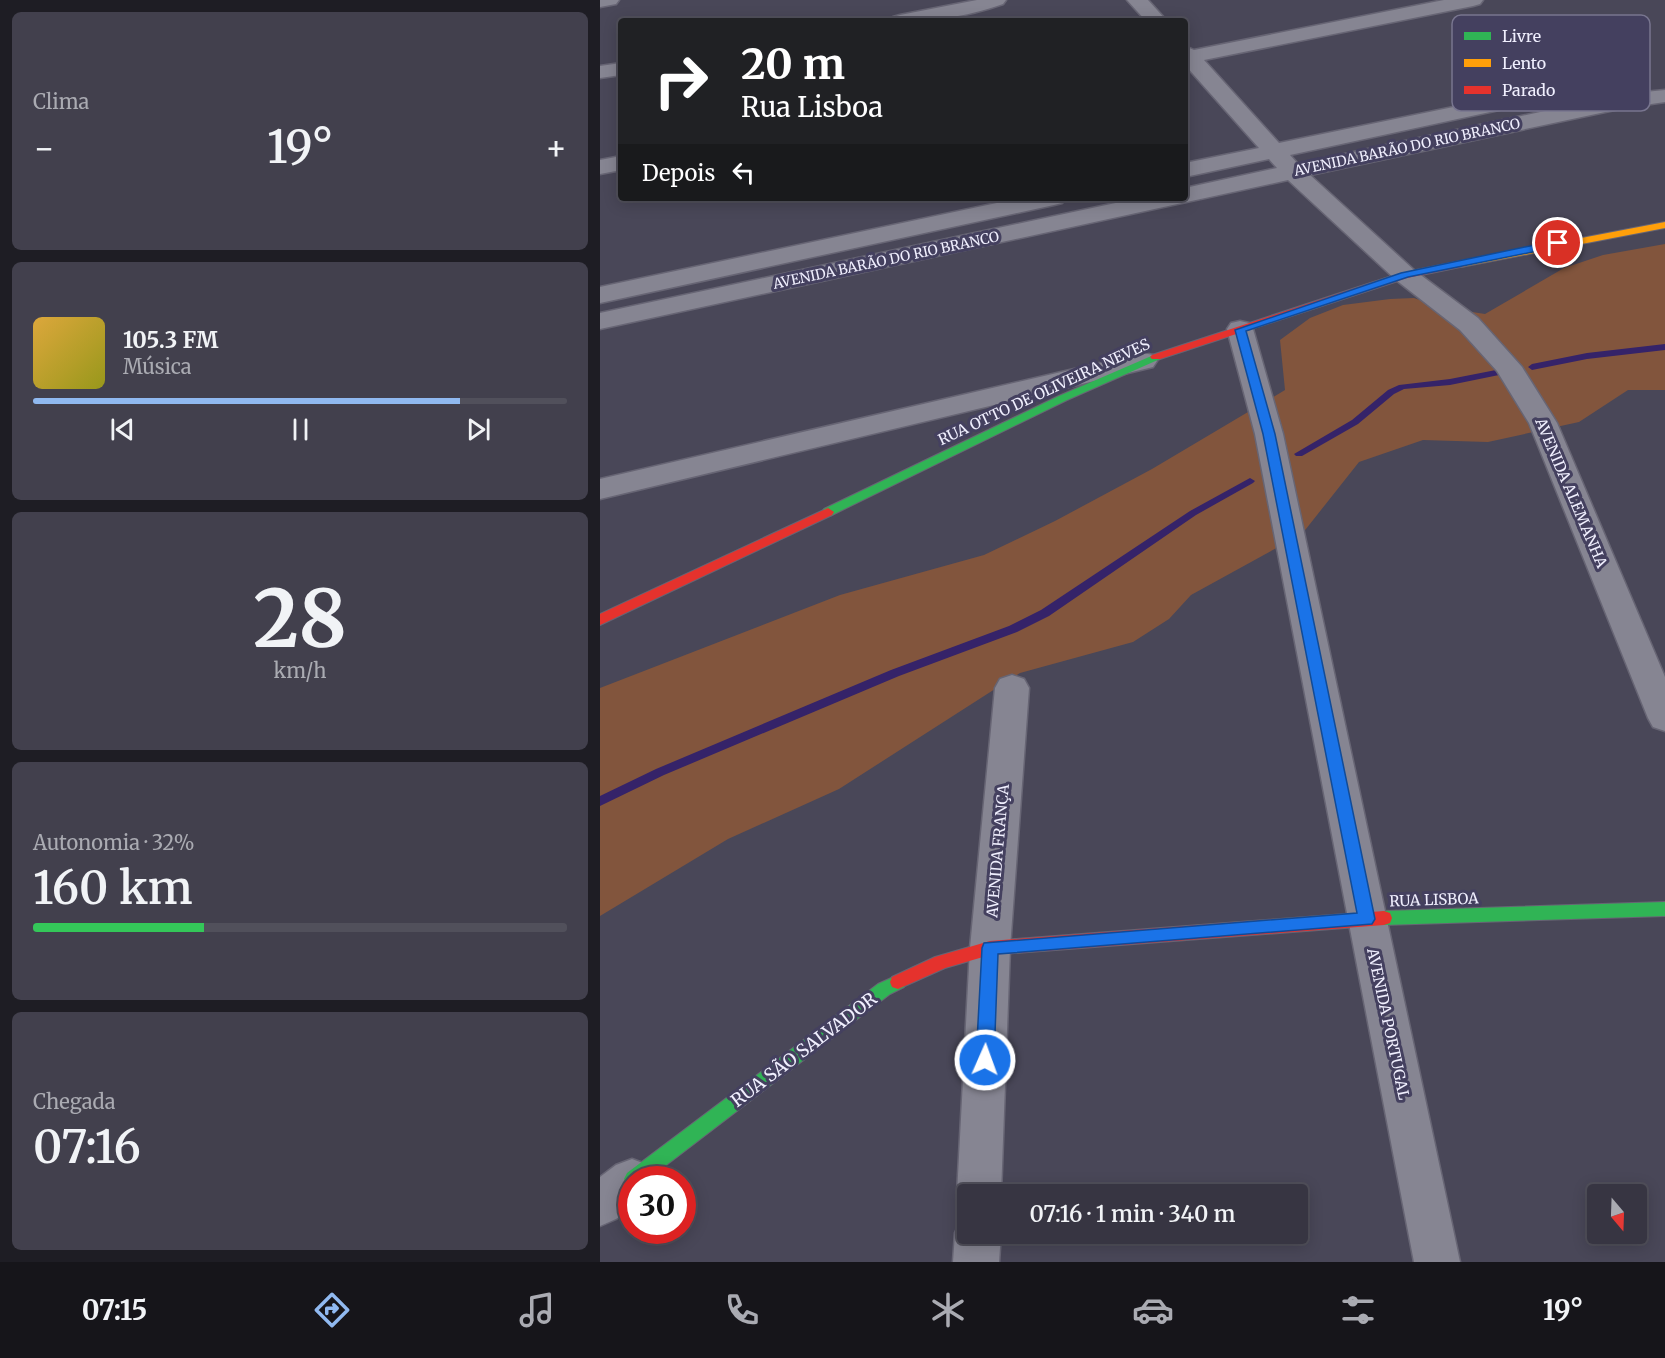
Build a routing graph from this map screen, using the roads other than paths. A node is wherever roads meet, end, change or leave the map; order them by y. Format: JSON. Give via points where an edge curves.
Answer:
{"nodes":[{"id":1,"x":609,"y":0,"type":"edge"},
{"id":2,"x":996,"y":0,"type":"edge"},
{"id":3,"x":1137,"y":0,"type":"edge"},
{"id":4,"x":1473,"y":0,"type":"edge"},
{"id":5,"x":600,"y":2,"type":"edge"},
{"id":6,"x":917,"y":18,"type":"edge"},
{"id":7,"x":1153,"y":18,"type":"edge"},
{"id":8,"x":1188,"y":55,"type":"edge"},
{"id":9,"x":1188,"y":57,"type":"edge"},
{"id":10,"x":618,"y":69,"type":"edge"},
{"id":11,"x":600,"y":72,"type":"edge"},
{"id":12,"x":1665,"y":96,"type":"edge"},
{"id":13,"x":1650,"y":97,"type":"edge"},
{"id":14,"x":1465,"y":111,"type":"edge"},
{"id":15,"x":1573,"y":111,"type":"edge"},
{"id":16,"x":1274,"y":151,"type":"junction"},
{"id":17,"x":618,"y":164,"type":"edge"},
{"id":18,"x":600,"y":167,"type":"edge"},
{"id":19,"x":1188,"y":169,"type":"edge"},
{"id":20,"x":1293,"y":172,"type":"junction"},
{"id":21,"x":1188,"y":194,"type":"edge"},
{"id":22,"x":1040,"y":201,"type":"edge"},
{"id":23,"x":1158,"y":201,"type":"edge"},
{"id":24,"x":1665,"y":225,"type":"edge"},
{"id":25,"x":1405,"y":275,"type":"junction"},
{"id":26,"x":600,"y":295,"type":"edge"},
{"id":27,"x":600,"y":321,"type":"edge"},
{"id":28,"x":1240,"y":330,"type":"junction"},
{"id":29,"x":1151,"y":359,"type":"junction"},
{"id":30,"x":600,"y":489,"type":"edge"},
{"id":31,"x":600,"y":620,"type":"edge"},
{"id":32,"x":1012,"y":688,"type":"dead end"},
{"id":33,"x":1665,"y":718,"type":"edge"},
{"id":34,"x":1665,"y":909,"type":"edge"},
{"id":35,"x":1367,"y":919,"type":"junction"},
{"id":36,"x":990,"y":948,"type":"junction"},
{"id":37,"x":650,"y":1166,"type":"edge"},
{"id":38,"x":979,"y":1184,"type":"edge"},
{"id":39,"x":618,"y":1190,"type":"edge"},
{"id":40,"x":600,"y":1204,"type":"edge"},
{"id":41,"x":977,"y":1244,"type":"edge"},
{"id":42,"x":976,"y":1262,"type":"edge"},
{"id":43,"x":1437,"y":1262,"type":"edge"}],
"edges":[{"from":1,"to":5,"type":"street"},
{"from":2,"to":6,"type":"street"},
{"from":3,"to":7,"type":"street"},
{"from":4,"to":8,"type":"street"},
{"from":9,"to":16,"type":"street","name":"AVENIDA ALEMANHA"},
{"from":10,"to":11,"type":"street"},
{"from":12,"to":13,"type":"street","name":"AVENIDA BARÃO DO RIO BRANCO"},
{"from":14,"to":16,"type":"street","name":"AVENIDA BARÃO DO RIO BRANCO"},
{"from":15,"to":20,"type":"street","name":"AVENIDA BARÃO DO RIO BRANCO"},
{"from":16,"to":19,"type":"street","name":"AVENIDA BARÃO DO RIO BRANCO"},
{"from":16,"to":20,"type":"street","name":"AVENIDA ALEMANHA"},
{"from":17,"to":18,"type":"street"},
{"from":20,"to":21,"type":"street","name":"AVENIDA BARÃO DO RIO BRANCO"},
{"from":20,"to":25,"type":"street","name":"AVENIDA ALEMANHA"},
{"from":22,"to":26,"type":"street","name":"AVENIDA BARÃO DO RIO BRANCO"},
{"from":23,"to":27,"type":"street","name":"AVENIDA BARÃO DO RIO BRANCO"},
{"from":24,"to":25,"type":"street","name":"RUA OTTO DE OLIVEIRA NEVES"},
{"from":25,"to":28,"type":"street","name":"RUA OTTO DE OLIVEIRA NEVES"},
{"from":25,"to":33,"type":"street","name":"AVENIDA ALEMANHA","via":[[1469,324],[1508,367],[1543,423]]},
{"from":28,"to":29,"type":"street","name":"RUA OTTO DE OLIVEIRA NEVES"},
{"from":28,"to":35,"type":"street","name":"AVENIDA PORTUGAL","via":[[1269,434]]},
{"from":29,"to":30,"type":"street"},
{"from":29,"to":31,"type":"street","name":"RUA OTTO DE OLIVEIRA NEVES"},
{"from":32,"to":36,"type":"street","name":"AVENIDA FRANÇA"},
{"from":34,"to":35,"type":"street","name":"RUA LISBOA"},
{"from":35,"to":36,"type":"street","name":"RUA LISBOA"},
{"from":35,"to":43,"type":"street","name":"AVENIDA PORTUGAL"},
{"from":36,"to":37,"type":"street","name":"RUA SÃO SALVADOR","via":[[941,962],[884,989]]},
{"from":36,"to":38,"type":"street","name":"AVENIDA FRANÇA"},
{"from":39,"to":40,"type":"street","name":"RUA SÃO SALVADOR"},
{"from":41,"to":42,"type":"street"}]}
